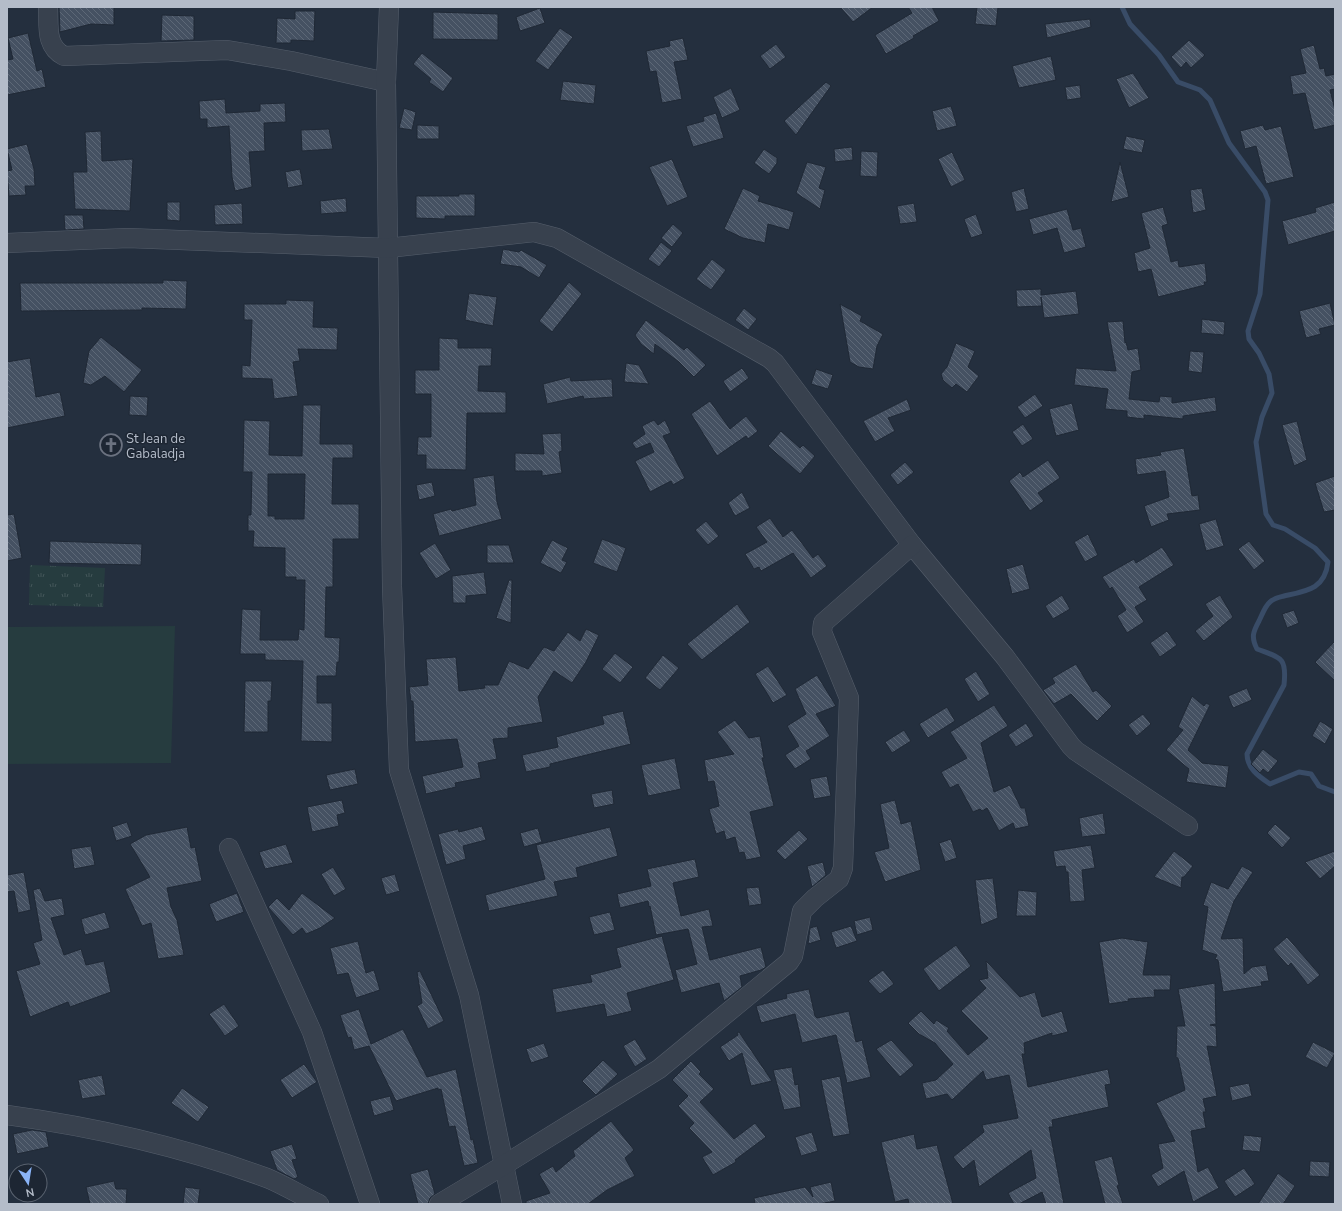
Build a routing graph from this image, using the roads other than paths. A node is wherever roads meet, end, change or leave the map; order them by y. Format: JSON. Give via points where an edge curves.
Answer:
{"nodes":[{"id":1,"x":48,"y":7,"type":"edge"},
{"id":2,"x":389,"y":7,"type":"edge"},
{"id":3,"x":386,"y":82,"type":"junction"},
{"id":4,"x":7,"y":243,"type":"edge"},
{"id":5,"x":388,"y":248,"type":"junction"},
{"id":6,"x":912,"y":545,"type":"junction"},
{"id":7,"x":1188,"y":826,"type":"dead end"},
{"id":8,"x":229,"y":848,"type":"dead end"},
{"id":9,"x":7,"y":1115,"type":"edge"},
{"id":10,"x":504,"y":1165,"type":"junction"},
{"id":11,"x":318,"y":1204,"type":"edge"},
{"id":12,"x":370,"y":1204,"type":"edge"},
{"id":13,"x":439,"y":1204,"type":"edge"},
{"id":14,"x":512,"y":1204,"type":"edge"}],
"edges":[{"from":1,"to":3,"type":"street","via":[[50,40],[56,52],[64,56],[227,50]]},
{"from":2,"to":3,"type":"street"},
{"from":3,"to":5,"type":"street"},
{"from":4,"to":5,"type":"street","via":[[122,238]]},
{"from":5,"to":6,"type":"street","via":[[534,232],[545,234],[557,238],[769,358],[783,373]]},
{"from":5,"to":10,"type":"street","via":[[392,586],[399,770],[468,995]]},
{"from":6,"to":7,"type":"street","via":[[1005,657],[1076,751]]},
{"from":6,"to":10,"type":"street","via":[[822,626],[822,632],[849,698],[843,868],[839,879],[802,911],[793,956],[789,962],[659,1069]]},
{"from":8,"to":12,"type":"street","via":[[312,1032]]},
{"from":9,"to":11,"type":"street","via":[[65,1123],[186,1152],[268,1179]]},
{"from":10,"to":13,"type":"street"},
{"from":10,"to":14,"type":"street"}]}
